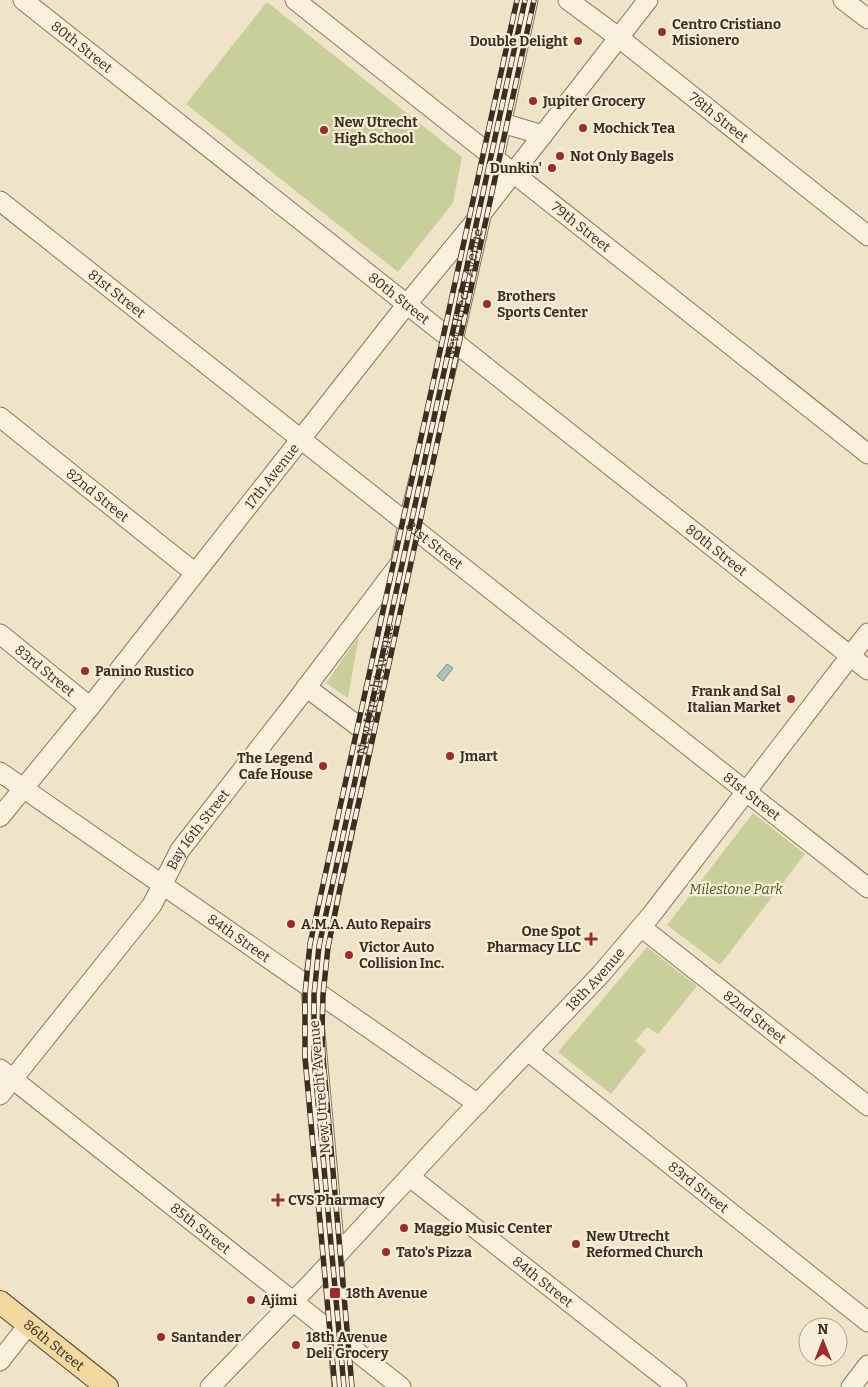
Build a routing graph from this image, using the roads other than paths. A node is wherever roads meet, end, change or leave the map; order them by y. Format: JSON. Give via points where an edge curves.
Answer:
{"nodes":[{"id":1,"x":23,"y":0,"type":"edge"},
{"id":2,"x":295,"y":0,"type":"edge"},
{"id":3,"x":528,"y":0,"type":"edge"},
{"id":4,"x":568,"y":0,"type":"edge"},
{"id":5,"x":648,"y":0,"type":"edge"},
{"id":6,"x":844,"y":0,"type":"edge"},
{"id":7,"x":868,"y":20,"type":"edge"},
{"id":8,"x":618,"y":37,"type":"junction"},
{"id":9,"x":502,"y":123,"type":"junction"},
{"id":10,"x":543,"y":135,"type":"junction"},
{"id":11,"x":494,"y":158,"type":"junction"},
{"id":12,"x":513,"y":173,"type":"junction"},
{"id":13,"x":0,"y":201,"type":"edge"},
{"id":14,"x":482,"y":212,"type":"junction"},
{"id":15,"x":868,"y":236,"type":"edge"},
{"id":16,"x":407,"y":304,"type":"junction"},
{"id":17,"x":453,"y":341,"type":"junction"},
{"id":18,"x":0,"y":417,"type":"edge"},
{"id":19,"x":301,"y":438,"type":"junction"},
{"id":20,"x":868,"y":454,"type":"edge"},
{"id":21,"x":408,"y":524,"type":"junction"},
{"id":22,"x":400,"y":564,"type":"junction"},
{"id":23,"x":195,"y":572,"type":"junction"},
{"id":24,"x":868,"y":632,"type":"edge"},
{"id":25,"x":0,"y":634,"type":"edge"},
{"id":26,"x":850,"y":656,"type":"junction"},
{"id":27,"x":868,"y":670,"type":"edge"},
{"id":28,"x":306,"y":687,"type":"junction"},
{"id":29,"x":90,"y":706,"type":"junction"},
{"id":30,"x":366,"y":732,"type":"junction"},
{"id":31,"x":0,"y":772,"type":"edge"},
{"id":32,"x":23,"y":787,"type":"junction"},
{"id":33,"x":747,"y":790,"type":"junction"},
{"id":34,"x":0,"y":817,"type":"edge"},
{"id":35,"x":163,"y":884,"type":"junction"},
{"id":36,"x":868,"y":888,"type":"edge"},
{"id":37,"x":641,"y":927,"type":"junction"},
{"id":38,"x":311,"y":988,"type":"junction"},
{"id":39,"x":528,"y":1051,"type":"junction"},
{"id":40,"x":6,"y":1074,"type":"edge"},
{"id":41,"x":0,"y":1095,"type":"edge"},
{"id":42,"x":478,"y":1104,"type":"junction"},
{"id":43,"x":868,"y":1106,"type":"edge"},
{"id":44,"x":410,"y":1177,"type":"junction"},
{"id":45,"x":334,"y":1257,"type":"junction"},
{"id":46,"x":0,"y":1302,"type":"edge"},
{"id":47,"x":293,"y":1302,"type":"junction"},
{"id":48,"x":868,"y":1322,"type":"edge"},
{"id":49,"x":28,"y":1325,"type":"junction"},
{"id":50,"x":338,"y":1336,"type":"junction"},
{"id":51,"x":0,"y":1362,"type":"edge"},
{"id":52,"x":868,"y":1365,"type":"edge"},
{"id":53,"x":107,"y":1387,"type":"edge"},
{"id":54,"x":210,"y":1387,"type":"edge"},
{"id":55,"x":342,"y":1387,"type":"edge"},
{"id":56,"x":401,"y":1387,"type":"edge"},
{"id":57,"x":676,"y":1387,"type":"edge"},
{"id":58,"x":851,"y":1387,"type":"edge"}],
"edges":[{"from":1,"to":16,"type":"street","name":"80th Street"},
{"from":2,"to":11,"type":"street","name":"79th Street"},
{"from":3,"to":9,"type":"street","name":"New Utrecht Avenue"},
{"from":4,"to":8,"type":"street","name":"78th Street"},
{"from":5,"to":8,"type":"street","name":"17th Avenue"},
{"from":6,"to":7,"type":"street"},
{"from":8,"to":10,"type":"street","name":"17th Avenue"},
{"from":8,"to":15,"type":"street","name":"78th Street"},
{"from":9,"to":10,"type":"street"},
{"from":9,"to":11,"type":"street","name":"New Utrecht Avenue"},
{"from":10,"to":12,"type":"street","name":"17th Avenue"},
{"from":11,"to":12,"type":"street","name":"79th Street"},
{"from":11,"to":14,"type":"street","name":"New Utrecht Avenue"},
{"from":12,"to":14,"type":"street","name":"17th Avenue"},
{"from":12,"to":20,"type":"street","name":"79th Street"},
{"from":13,"to":19,"type":"street","name":"81st Street"},
{"from":14,"to":16,"type":"street","name":"17th Avenue"},
{"from":14,"to":17,"type":"street","name":"New Utrecht Avenue"},
{"from":16,"to":17,"type":"street","name":"80th Street"},
{"from":16,"to":19,"type":"street","name":"17th Avenue"},
{"from":17,"to":21,"type":"street","name":"New Utrecht Avenue"},
{"from":17,"to":26,"type":"street","name":"80th Street"},
{"from":18,"to":23,"type":"street","name":"82nd Street"},
{"from":19,"to":21,"type":"street","name":"81st Street"},
{"from":19,"to":23,"type":"street","name":"17th Avenue"},
{"from":21,"to":22,"type":"street","name":"New Utrecht Avenue"},
{"from":21,"to":33,"type":"street","name":"81st Street"},
{"from":22,"to":28,"type":"street","name":"Bay 16th Street"},
{"from":22,"to":30,"type":"street","name":"New Utrecht Avenue"},
{"from":23,"to":29,"type":"street","name":"17th Avenue"},
{"from":24,"to":26,"type":"street","name":"18th Avenue"},
{"from":25,"to":29,"type":"street","name":"83rd Street"},
{"from":26,"to":27,"type":"street","name":"80th Street"},
{"from":26,"to":33,"type":"street","name":"18th Avenue"},
{"from":28,"to":30,"type":"street"},
{"from":28,"to":35,"type":"street","name":"Bay 16th Street","via":[[180,850]]},
{"from":29,"to":32,"type":"street","name":"17th Avenue"},
{"from":30,"to":38,"type":"street","name":"New Utrecht Avenue"},
{"from":31,"to":32,"type":"street","name":"84th Street"},
{"from":32,"to":34,"type":"street","name":"17th Avenue"},
{"from":32,"to":35,"type":"street","name":"84th Street"},
{"from":33,"to":36,"type":"street","name":"81st Street"},
{"from":33,"to":37,"type":"street","name":"18th Avenue"},
{"from":35,"to":38,"type":"street","name":"84th Street"},
{"from":35,"to":40,"type":"street","name":"Bay 16th Street","via":[[152,905]]},
{"from":37,"to":39,"type":"street","name":"18th Avenue"},
{"from":37,"to":43,"type":"street","name":"82nd Street"},
{"from":38,"to":42,"type":"street","name":"84th Street"},
{"from":38,"to":45,"type":"street","name":"New Utrecht Avenue"},
{"from":39,"to":42,"type":"street","name":"18th Avenue"},
{"from":39,"to":48,"type":"street","name":"83rd Street"},
{"from":40,"to":41,"type":"street","name":"Bay 16th Street"},
{"from":40,"to":47,"type":"street","name":"85th Street"},
{"from":42,"to":44,"type":"street","name":"18th Avenue"},
{"from":44,"to":45,"type":"street","name":"18th Avenue"},
{"from":44,"to":57,"type":"street","name":"84th Street"},
{"from":45,"to":47,"type":"street","name":"18th Avenue"},
{"from":45,"to":50,"type":"street","name":"New Utrecht Avenue"},
{"from":46,"to":49,"type":"main road","name":"86th Street"},
{"from":47,"to":50,"type":"street","name":"85th Street"},
{"from":47,"to":54,"type":"street","name":"18th Avenue"},
{"from":49,"to":51,"type":"street"},
{"from":49,"to":53,"type":"main road","name":"86th Street"},
{"from":50,"to":55,"type":"street","name":"New Utrecht Avenue"},
{"from":50,"to":56,"type":"street","name":"85th Street"},
{"from":52,"to":58,"type":"street"}]}
